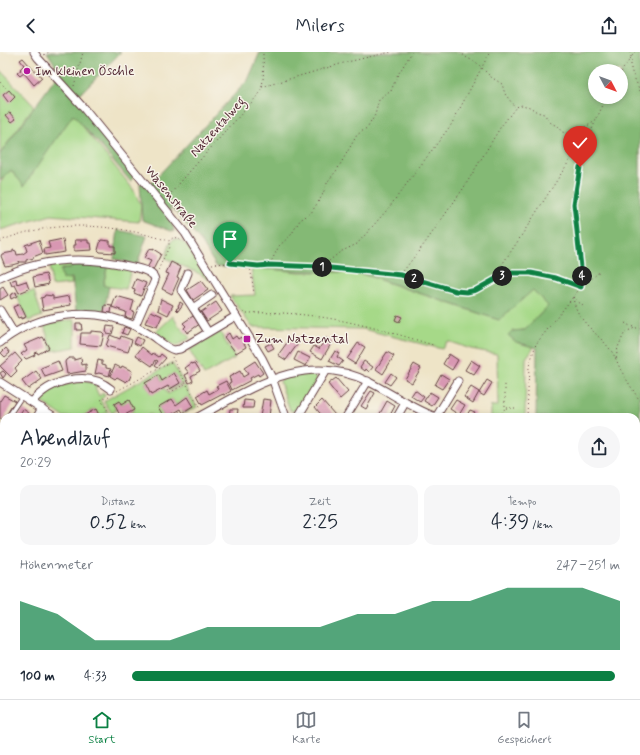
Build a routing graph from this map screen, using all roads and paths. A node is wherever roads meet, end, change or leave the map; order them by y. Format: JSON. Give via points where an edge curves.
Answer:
{"nodes":[{"id":1,"x":34,"y":52,"type":"edge"},
{"id":2,"x":83,"y":52,"type":"edge"},
{"id":3,"x":263,"y":52,"type":"edge"},
{"id":4,"x":391,"y":52,"type":"edge"},
{"id":5,"x":412,"y":52,"type":"edge"},
{"id":6,"x":460,"y":52,"type":"edge"},
{"id":7,"x":490,"y":52,"type":"edge"},
{"id":8,"x":631,"y":52,"type":"edge"},
{"id":9,"x":635,"y":52,"type":"edge"},
{"id":10,"x":631,"y":57,"type":"junction"},
{"id":11,"x":626,"y":64,"type":"edge"},
{"id":12,"x":482,"y":68,"type":"junction"},
{"id":13,"x":0,"y":82,"type":"edge"},
{"id":14,"x":262,"y":87,"type":"junction"},
{"id":15,"x":6,"y":88,"type":"dead end"},
{"id":16,"x":640,"y":91,"type":"edge"},
{"id":17,"x":72,"y":94,"type":"junction"},
{"id":18,"x":604,"y":104,"type":"edge"},
{"id":19,"x":516,"y":107,"type":"junction"},
{"id":20,"x":595,"y":121,"type":"junction"},
{"id":21,"x":579,"y":131,"type":"junction"},
{"id":22,"x":588,"y":136,"type":"junction"},
{"id":23,"x":163,"y":204,"type":"junction"},
{"id":24,"x":0,"y":241,"type":"edge"},
{"id":25,"x":169,"y":241,"type":"junction"},
{"id":26,"x":185,"y":244,"type":"dead end"},
{"id":27,"x":209,"y":264,"type":"dead end"},
{"id":28,"x":270,"y":265,"type":"junction"},
{"id":29,"x":250,"y":266,"type":"junction"},
{"id":30,"x":321,"y":267,"type":"junction"},
{"id":31,"x":599,"y":272,"type":"dead end"},
{"id":32,"x":188,"y":273,"type":"dead end"},
{"id":33,"x":401,"y":275,"type":"junction"},
{"id":34,"x":154,"y":276,"type":"junction"},
{"id":35,"x":0,"y":278,"type":"edge"},
{"id":36,"x":490,"y":283,"type":"junction"},
{"id":37,"x":581,"y":287,"type":"junction"},
{"id":38,"x":254,"y":294,"type":"dead end"},
{"id":39,"x":212,"y":295,"type":"dead end"},
{"id":40,"x":573,"y":297,"type":"junction"},
{"id":41,"x":584,"y":306,"type":"dead end"},
{"id":42,"x":192,"y":308,"type":"junction"},
{"id":43,"x":0,"y":310,"type":"edge"},
{"id":44,"x":237,"y":314,"type":"junction"},
{"id":45,"x":625,"y":323,"type":"dead end"},
{"id":46,"x":135,"y":326,"type":"junction"},
{"id":47,"x":635,"y":328,"type":"junction"},
{"id":48,"x":640,"y":329,"type":"edge"},
{"id":49,"x":208,"y":332,"type":"junction"},
{"id":50,"x":14,"y":333,"type":"junction"},
{"id":51,"x":0,"y":343,"type":"edge"},
{"id":52,"x":433,"y":345,"type":"dead end"},
{"id":53,"x":172,"y":354,"type":"dead end"},
{"id":54,"x":616,"y":359,"type":"junction"},
{"id":55,"x":173,"y":361,"type":"junction"},
{"id":56,"x":326,"y":370,"type":"junction"},
{"id":57,"x":272,"y":378,"type":"junction"},
{"id":58,"x":458,"y":380,"type":"dead end"},
{"id":59,"x":368,"y":381,"type":"junction"},
{"id":60,"x":0,"y":382,"type":"edge"},
{"id":61,"x":186,"y":384,"type":"junction"},
{"id":62,"x":505,"y":384,"type":"dead end"},
{"id":63,"x":165,"y":387,"type":"dead end"},
{"id":64,"x":111,"y":389,"type":"dead end"},
{"id":65,"x":22,"y":396,"type":"junction"},
{"id":66,"x":640,"y":401,"type":"edge"},
{"id":67,"x":32,"y":402,"type":"junction"},
{"id":68,"x":405,"y":403,"type":"junction"},
{"id":69,"x":42,"y":408,"type":"junction"},
{"id":70,"x":505,"y":408,"type":"junction"},
{"id":71,"x":517,"y":408,"type":"dead end"},
{"id":72,"x":213,"y":409,"type":"junction"},
{"id":73,"x":11,"y":413,"type":"edge"},
{"id":74,"x":39,"y":413,"type":"edge"},
{"id":75,"x":49,"y":413,"type":"edge"},
{"id":76,"x":109,"y":413,"type":"edge"},
{"id":77,"x":199,"y":413,"type":"edge"},
{"id":78,"x":202,"y":413,"type":"edge"},
{"id":79,"x":214,"y":413,"type":"edge"},
{"id":80,"x":285,"y":413,"type":"edge"},
{"id":81,"x":300,"y":413,"type":"edge"},
{"id":82,"x":348,"y":413,"type":"edge"},
{"id":83,"x":399,"y":413,"type":"edge"},
{"id":84,"x":427,"y":413,"type":"edge"},
{"id":85,"x":438,"y":413,"type":"edge"},
{"id":86,"x":502,"y":413,"type":"edge"},
{"id":87,"x":527,"y":413,"type":"edge"}],
"edges":[{"from":1,"to":17,"type":"street","name":"Wasenstraße"},
{"from":2,"to":17,"type":"path"},
{"from":3,"to":14,"type":"path","name":"Natzentalweg"},
{"from":4,"to":14,"type":"path"},
{"from":5,"to":28,"type":"path","via":[[391,91],[379,100],[368,127],[357,134],[311,213],[300,220],[291,236],[279,246]]},
{"from":6,"to":12,"type":"path"},
{"from":7,"to":12,"type":"path"},
{"from":8,"to":10,"type":"path"},
{"from":9,"to":10,"type":"path"},
{"from":10,"to":11,"type":"path"},
{"from":10,"to":16,"type":"path","via":[[631,70]]},
{"from":12,"to":19,"type":"path","via":[[502,84]]},
{"from":12,"to":30,"type":"path","via":[[451,125],[387,210],[357,244],[340,252]]},
{"from":13,"to":15,"type":"path"},
{"from":14,"to":23,"type":"path","name":"Natzentalweg","via":[[260,93]]},
{"from":17,"to":23,"type":"street","name":"Wasenstraße"},
{"from":18,"to":20,"type":"path"},
{"from":19,"to":21,"type":"path","via":[[522,105],[544,114],[562,132],[571,134]]},
{"from":19,"to":33,"type":"path"},
{"from":20,"to":21,"type":"path"},
{"from":20,"to":22,"type":"path"},
{"from":21,"to":22,"type":"path"},
{"from":22,"to":36,"type":"path"},
{"from":22,"to":37,"type":"path","via":[[574,204]]},
{"from":23,"to":44,"type":"street","name":"Wasenstraße","via":[[194,246]]},
{"from":24,"to":25,"type":"path","via":[[31,231],[86,225],[140,232]]},
{"from":25,"to":26,"type":"path","via":[[174,237]]},
{"from":25,"to":34,"type":"path","via":[[169,247]]},
{"from":27,"to":29,"type":"path","via":[[230,263]]},
{"from":28,"to":29,"type":"path"},
{"from":28,"to":30,"type":"path"},
{"from":29,"to":38,"type":"path"},
{"from":30,"to":33,"type":"path"},
{"from":31,"to":37,"type":"path"},
{"from":32,"to":42,"type":"street","via":[[180,290]]},
{"from":33,"to":36,"type":"path","via":[[467,292]]},
{"from":34,"to":35,"type":"street","via":[[138,268],[114,262],[72,259],[34,265]]},
{"from":34,"to":46,"type":"street","via":[[155,280]]},
{"from":36,"to":37,"type":"path","via":[[512,273],[531,273]]},
{"from":37,"to":40,"type":"path"},
{"from":39,"to":42,"type":"street"},
{"from":40,"to":41,"type":"path"},
{"from":40,"to":54,"type":"path","via":[[579,317],[597,333]]},
{"from":40,"to":87,"type":"path","via":[[536,344],[529,366]]},
{"from":42,"to":49,"type":"street"},
{"from":43,"to":50,"type":"street"},
{"from":44,"to":49,"type":"street"},
{"from":44,"to":52,"type":"path","via":[[321,317],[375,328]]},
{"from":44,"to":57,"type":"street","name":"Wasenstraße"},
{"from":45,"to":47,"type":"path"},
{"from":46,"to":49,"type":"street","via":[[174,350]]},
{"from":46,"to":50,"type":"street","via":[[105,317],[79,314],[34,323]]},
{"from":47,"to":48,"type":"path"},
{"from":47,"to":54,"type":"path","via":[[625,332]]},
{"from":50,"to":51,"type":"street"},
{"from":53,"to":55,"type":"path"},
{"from":54,"to":66,"type":"path"},
{"from":55,"to":61,"type":"path"},
{"from":55,"to":76,"type":"path","via":[[101,400]]},
{"from":56,"to":57,"type":"street","via":[[299,371]]},
{"from":56,"to":59,"type":"street"},
{"from":56,"to":81,"type":"street"},
{"from":57,"to":72,"type":"street"},
{"from":57,"to":80,"type":"street","name":"Wasenstraße"},
{"from":58,"to":85,"type":"street"},
{"from":59,"to":68,"type":"street"},
{"from":59,"to":82,"type":"street"},
{"from":60,"to":65,"type":"street"},
{"from":61,"to":63,"type":"path","via":[[169,393]]},
{"from":61,"to":77,"type":"path"},
{"from":62,"to":70,"type":"path"},
{"from":64,"to":67,"type":"street","via":[[95,380],[67,380],[46,388]]},
{"from":65,"to":67,"type":"street"},
{"from":65,"to":73,"type":"lane"},
{"from":67,"to":69,"type":"street"},
{"from":68,"to":83,"type":"street"},
{"from":68,"to":84,"type":"street"},
{"from":69,"to":74,"type":"street"},
{"from":69,"to":75,"type":"street"},
{"from":70,"to":71,"type":"path"},
{"from":70,"to":86,"type":"path"},
{"from":72,"to":78,"type":"street"},
{"from":72,"to":79,"type":"street"}]}
